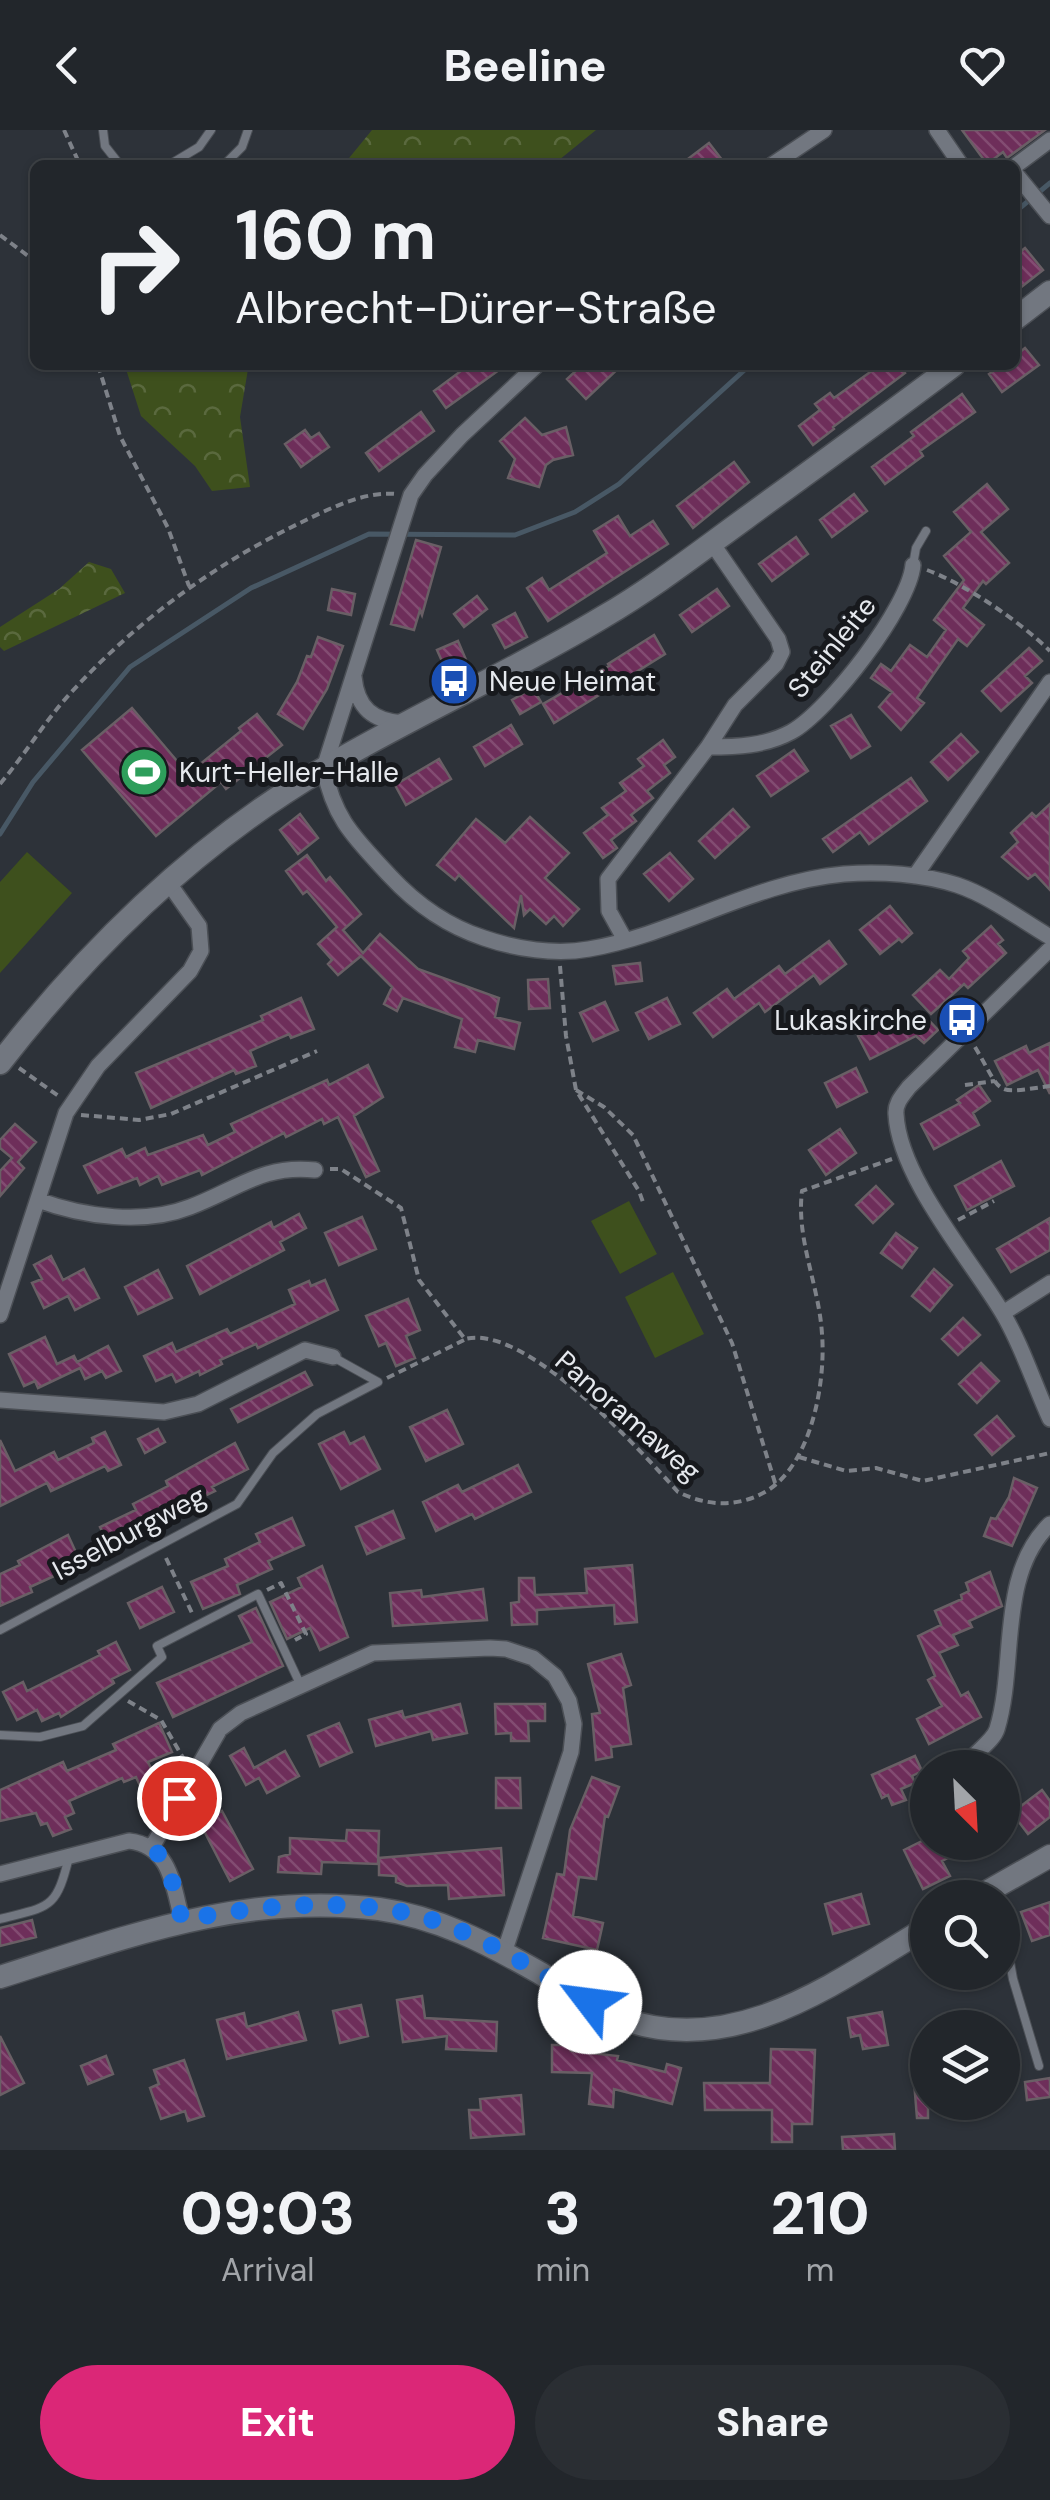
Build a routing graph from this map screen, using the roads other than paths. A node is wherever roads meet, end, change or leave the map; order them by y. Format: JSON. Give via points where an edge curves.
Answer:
{"nodes":[{"id":1,"x":103,"y":130,"type":"edge"},
{"id":2,"x":210,"y":130,"type":"edge"},
{"id":3,"x":248,"y":130,"type":"edge"},
{"id":4,"x":824,"y":130,"type":"edge"},
{"id":5,"x":937,"y":130,"type":"edge"},
{"id":6,"x":1050,"y":140,"type":"edge"},
{"id":7,"x":116,"y":160,"type":"edge"},
{"id":8,"x":177,"y":160,"type":"edge"},
{"id":9,"x":229,"y":160,"type":"edge"},
{"id":10,"x":779,"y":160,"type":"edge"},
{"id":11,"x":958,"y":160,"type":"edge"},
{"id":12,"x":1020,"y":172,"type":"edge"},
{"id":13,"x":1020,"y":177,"type":"edge"},
{"id":14,"x":1047,"y":213,"type":"edge"},
{"id":15,"x":1050,"y":292,"type":"edge"},
{"id":16,"x":1020,"y":315,"type":"edge"},
{"id":17,"x":532,"y":370,"type":"edge"},
{"id":18,"x":947,"y":370,"type":"edge"},
{"id":19,"x":926,"y":530,"type":"dead end"},
{"id":20,"x":712,"y":542,"type":"junction"},
{"id":21,"x":914,"y":565,"type":"joint"},
{"id":22,"x":354,"y":675,"type":"junction"},
{"id":23,"x":1050,"y":682,"type":"edge"},
{"id":24,"x":407,"y":723,"type":"junction"},
{"id":25,"x":708,"y":747,"type":"junction"},
{"id":26,"x":324,"y":768,"type":"junction"},
{"id":27,"x":916,"y":876,"type":"junction"},
{"id":28,"x":168,"y":882,"type":"junction"},
{"id":29,"x":1050,"y":937,"type":"edge"},
{"id":30,"x":625,"y":940,"type":"junction"},
{"id":31,"x":1050,"y":950,"type":"edge"},
{"id":32,"x":0,"y":1064,"type":"edge"},
{"id":33,"x":315,"y":1170,"type":"road end"},
{"id":34,"x":38,"y":1200,"type":"junction"},
{"id":35,"x":1050,"y":1283,"type":"edge"},
{"id":36,"x":1003,"y":1313,"type":"junction"},
{"id":37,"x":0,"y":1315,"type":"edge"},
{"id":38,"x":334,"y":1357,"type":"joint"},
{"id":39,"x":0,"y":1400,"type":"edge"},
{"id":40,"x":1050,"y":1419,"type":"edge"},
{"id":41,"x":1050,"y":1524,"type":"edge"},
{"id":42,"x":0,"y":1630,"type":"edge"},
{"id":43,"x":301,"y":1686,"type":"junction"},
{"id":44,"x":0,"y":1735,"type":"edge"},
{"id":45,"x":980,"y":1750,"type":"edge"},
{"id":46,"x":152,"y":1847,"type":"junction"},
{"id":47,"x":1050,"y":1856,"type":"edge"},
{"id":48,"x":69,"y":1857,"type":"junction"},
{"id":49,"x":0,"y":1874,"type":"edge"},
{"id":50,"x":1014,"y":1880,"type":"edge"},
{"id":51,"x":0,"y":1919,"type":"edge"},
{"id":52,"x":182,"y":1920,"type":"junction"},
{"id":53,"x":910,"y":1938,"type":"edge"},
{"id":54,"x":504,"y":1953,"type":"junction"},
{"id":55,"x":0,"y":1976,"type":"edge"},
{"id":56,"x":1016,"y":1990,"type":"edge"},
{"id":57,"x":1039,"y":2066,"type":"dead end"}],
"edges":[{"from":1,"to":7,"type":"lane"},
{"from":2,"to":8,"type":"lane"},
{"from":3,"to":9,"type":"lane"},
{"from":4,"to":10,"type":"street"},
{"from":5,"to":11,"type":"street"},
{"from":6,"to":12,"type":"street"},
{"from":13,"to":14,"type":"street"},
{"from":15,"to":16,"type":"street"},
{"from":17,"to":22,"type":"street","via":[[462,434],[411,495]]},
{"from":18,"to":20,"type":"street"},
{"from":19,"to":21,"type":"lane"},
{"from":20,"to":24,"type":"street","via":[[602,618]]},
{"from":20,"to":25,"type":"street","name":"Steinleite","via":[[782,652]]},
{"from":21,"to":25,"type":"street","name":"Steinleite","via":[[902,601],[815,713],[769,741]]},
{"from":22,"to":24,"type":"street","via":[[370,715]]},
{"from":22,"to":26,"type":"street"},
{"from":23,"to":27,"type":"street"},
{"from":24,"to":26,"type":"street"},
{"from":25,"to":30,"type":"street","name":"Steinleite","via":[[608,879],[609,911]]},
{"from":26,"to":28,"type":"street","via":[[245,819]]},
{"from":26,"to":30,"type":"street","via":[[330,800],[348,830],[434,915],[505,945],[558,951]]},
{"from":27,"to":29,"type":"street","via":[[958,885]]},
{"from":27,"to":30,"type":"street","via":[[807,880]]},
{"from":28,"to":32,"type":"street","via":[[58,990]]},
{"from":28,"to":34,"type":"street","via":[[199,926],[201,952],[98,1066],[66,1113]]},
{"from":31,"to":36,"type":"street","via":[[900,1098],[896,1114],[906,1154],[945,1228]]},
{"from":33,"to":34,"type":"street","via":[[266,1171],[162,1216],[66,1210]]},
{"from":34,"to":37,"type":"street"},
{"from":35,"to":36,"type":"street"},
{"from":36,"to":40,"type":"street"},
{"from":38,"to":39,"type":"street","via":[[305,1350],[198,1404],[164,1412]]},
{"from":38,"to":42,"type":"lane","name":"Isselburgweg","via":[[378,1382],[317,1414],[272,1453],[237,1504]]},
{"from":41,"to":45,"type":"street","via":[[1028,1554],[997,1732]]},
{"from":43,"to":44,"type":"lane","via":[[258,1594],[157,1646],[162,1657],[83,1726],[40,1736]]},
{"from":43,"to":46,"type":"street","via":[[220,1730]]},
{"from":43,"to":54,"type":"street","via":[[373,1653],[417,1649],[506,1649],[533,1658],[555,1676],[572,1712],[571,1752]]},
{"from":46,"to":48,"type":"street","via":[[129,1841]]},
{"from":46,"to":52,"type":"street","via":[[170,1872]]},
{"from":47,"to":50,"type":"street"},
{"from":48,"to":49,"type":"street"},
{"from":48,"to":51,"type":"lane","via":[[54,1901]]},
{"from":52,"to":54,"type":"street","via":[[282,1906],[380,1909],[439,1922]]},
{"from":52,"to":55,"type":"street"},
{"from":53,"to":54,"type":"street","via":[[772,2015],[682,2032],[619,2018]]},
{"from":56,"to":57,"type":"lane"}]}
